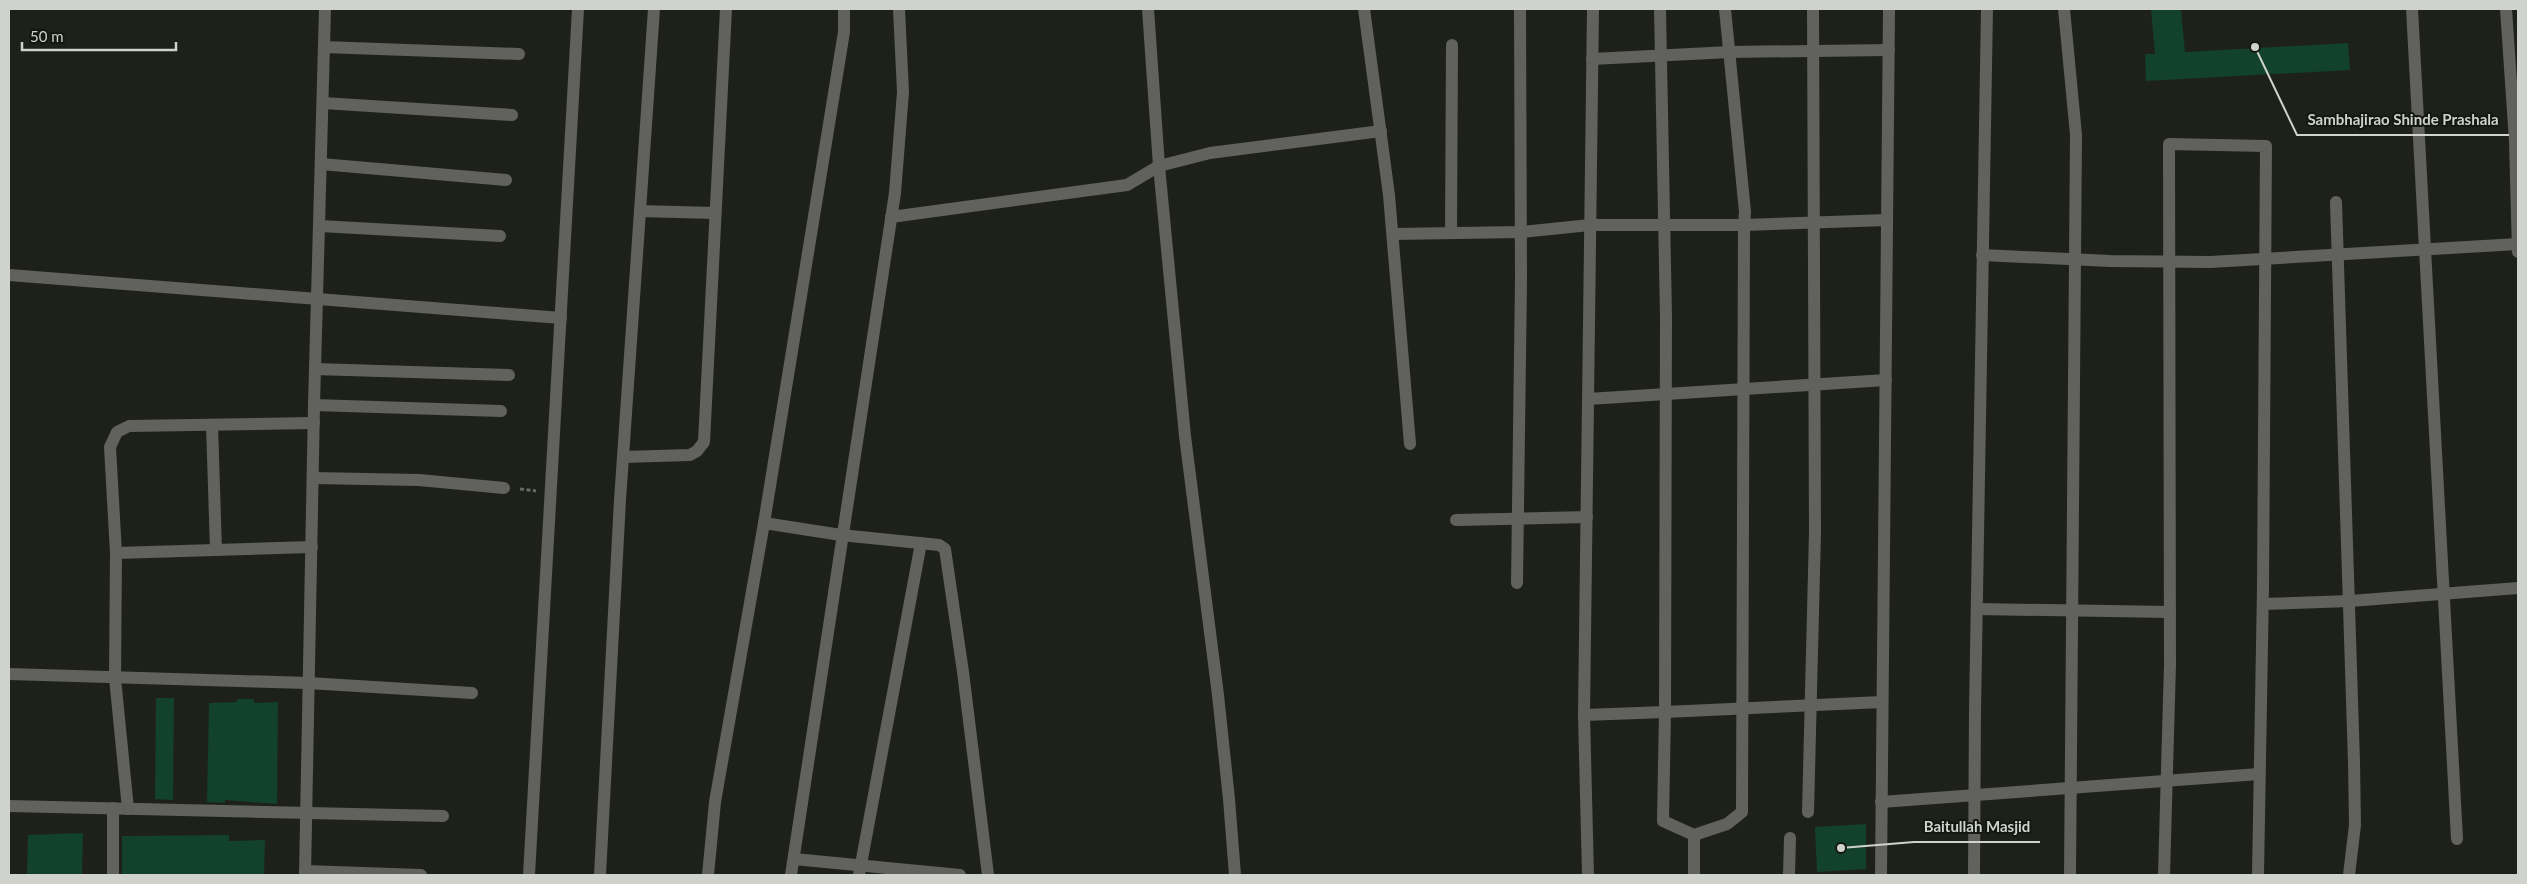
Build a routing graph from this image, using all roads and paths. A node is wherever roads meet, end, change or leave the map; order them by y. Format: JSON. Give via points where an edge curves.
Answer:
{"nodes":[{"id":1,"x":325,"y":9,"type":"edge"},
{"id":2,"x":578,"y":9,"type":"edge"},
{"id":3,"x":654,"y":9,"type":"edge"},
{"id":4,"x":726,"y":9,"type":"edge"},
{"id":5,"x":844,"y":9,"type":"edge"},
{"id":6,"x":899,"y":9,"type":"edge"},
{"id":7,"x":1148,"y":9,"type":"edge"},
{"id":8,"x":1364,"y":9,"type":"edge"},
{"id":9,"x":1520,"y":9,"type":"edge"},
{"id":10,"x":1593,"y":9,"type":"edge"},
{"id":11,"x":1660,"y":9,"type":"edge"},
{"id":12,"x":1725,"y":9,"type":"edge"},
{"id":13,"x":1813,"y":9,"type":"edge"},
{"id":14,"x":1889,"y":9,"type":"edge"},
{"id":15,"x":1987,"y":9,"type":"edge"},
{"id":16,"x":2064,"y":9,"type":"edge"},
{"id":17,"x":2412,"y":9,"type":"edge"},
{"id":18,"x":2506,"y":9,"type":"edge"},
{"id":19,"x":1452,"y":45,"type":"dead end"},
{"id":20,"x":324,"y":47,"type":"junction"},
{"id":21,"x":1889,"y":50,"type":"junction"},
{"id":22,"x":1814,"y":51,"type":"junction"},
{"id":23,"x":1730,"y":52,"type":"junction"},
{"id":24,"x":518,"y":54,"type":"dead end"},
{"id":25,"x":1661,"y":56,"type":"junction"},
{"id":26,"x":1592,"y":59,"type":"junction"},
{"id":27,"x":323,"y":103,"type":"junction"},
{"id":28,"x":512,"y":116,"type":"dead end"},
{"id":29,"x":1381,"y":131,"type":"junction"},
{"id":30,"x":321,"y":164,"type":"junction"},
{"id":31,"x":1159,"y":166,"type":"junction"},
{"id":32,"x":506,"y":180,"type":"dead end"},
{"id":33,"x":2336,"y":202,"type":"dead end"},
{"id":34,"x":640,"y":211,"type":"junction"},
{"id":35,"x":715,"y":213,"type":"junction"},
{"id":36,"x":891,"y":217,"type":"junction"},
{"id":37,"x":1887,"y":220,"type":"junction"},
{"id":38,"x":1814,"y":223,"type":"junction"},
{"id":39,"x":1590,"y":225,"type":"junction"},
{"id":40,"x":1664,"y":225,"type":"junction"},
{"id":41,"x":1744,"y":225,"type":"junction"},
{"id":42,"x":320,"y":226,"type":"junction"},
{"id":43,"x":1521,"y":232,"type":"junction"},
{"id":44,"x":1451,"y":233,"type":"junction"},
{"id":45,"x":1393,"y":234,"type":"junction"},
{"id":46,"x":500,"y":236,"type":"dead end"},
{"id":47,"x":2518,"y":244,"type":"edge"},
{"id":48,"x":2425,"y":250,"type":"junction"},
{"id":49,"x":2518,"y":252,"type":"edge"},
{"id":50,"x":1982,"y":255,"type":"junction"},
{"id":51,"x":2337,"y":256,"type":"junction"},
{"id":52,"x":2265,"y":259,"type":"junction"},
{"id":53,"x":2074,"y":260,"type":"junction"},
{"id":54,"x":2169,"y":261,"type":"junction"},
{"id":55,"x":9,"y":275,"type":"edge"},
{"id":56,"x":317,"y":301,"type":"junction"},
{"id":57,"x":561,"y":318,"type":"junction"},
{"id":58,"x":315,"y":369,"type":"junction"},
{"id":59,"x":509,"y":375,"type":"dead end"},
{"id":60,"x":1886,"y":380,"type":"junction"},
{"id":61,"x":1814,"y":384,"type":"junction"},
{"id":62,"x":1744,"y":389,"type":"junction"},
{"id":63,"x":1666,"y":394,"type":"junction"},
{"id":64,"x":1588,"y":399,"type":"junction"},
{"id":65,"x":314,"y":405,"type":"junction"},
{"id":66,"x":501,"y":411,"type":"dead end"},
{"id":67,"x":314,"y":423,"type":"junction"},
{"id":68,"x":212,"y":424,"type":"junction"},
{"id":69,"x":1410,"y":444,"type":"dead end"},
{"id":70,"x":623,"y":457,"type":"junction"},
{"id":71,"x":314,"y":478,"type":"junction"},
{"id":72,"x":504,"y":488,"type":"joint"},
{"id":73,"x":551,"y":492,"type":"junction"},
{"id":74,"x":1587,"y":517,"type":"junction"},
{"id":75,"x":1518,"y":519,"type":"junction"},
{"id":76,"x":1456,"y":520,"type":"dead end"},
{"id":77,"x":764,"y":523,"type":"junction"},
{"id":78,"x":841,"y":535,"type":"junction"},
{"id":79,"x":921,"y":543,"type":"junction"},
{"id":80,"x":312,"y":547,"type":"junction"},
{"id":81,"x":216,"y":550,"type":"junction"},
{"id":82,"x":116,"y":553,"type":"junction"},
{"id":83,"x":1517,"y":582,"type":"dead end"},
{"id":84,"x":2518,"y":588,"type":"edge"},
{"id":85,"x":2444,"y":594,"type":"junction"},
{"id":86,"x":2350,"y":601,"type":"junction"},
{"id":87,"x":2263,"y":604,"type":"junction"},
{"id":88,"x":1977,"y":609,"type":"junction"},
{"id":89,"x":2072,"y":610,"type":"junction"},
{"id":90,"x":2170,"y":612,"type":"junction"},
{"id":91,"x":9,"y":674,"type":"edge"},
{"id":92,"x":115,"y":678,"type":"junction"},
{"id":93,"x":308,"y":683,"type":"junction"},
{"id":94,"x":472,"y":693,"type":"dead end"},
{"id":95,"x":1882,"y":702,"type":"junction"},
{"id":96,"x":1811,"y":705,"type":"junction"},
{"id":97,"x":1742,"y":708,"type":"junction"},
{"id":98,"x":1665,"y":712,"type":"junction"},
{"id":99,"x":1584,"y":715,"type":"junction"},
{"id":100,"x":2260,"y":774,"type":"junction"},
{"id":101,"x":2167,"y":781,"type":"junction"},
{"id":102,"x":2071,"y":788,"type":"junction"},
{"id":103,"x":1974,"y":795,"type":"junction"},
{"id":104,"x":1881,"y":802,"type":"junction"},
{"id":105,"x":9,"y":806,"type":"edge"},
{"id":106,"x":114,"y":808,"type":"junction"},
{"id":107,"x":128,"y":809,"type":"junction"},
{"id":108,"x":1808,"y":812,"type":"dead end"},
{"id":109,"x":306,"y":813,"type":"junction"},
{"id":110,"x":443,"y":816,"type":"dead end"},
{"id":111,"x":1694,"y":835,"type":"junction"},
{"id":112,"x":1790,"y":838,"type":"dead end"},
{"id":113,"x":2457,"y":839,"type":"dead end"},
{"id":114,"x":794,"y":859,"type":"junction"},
{"id":115,"x":860,"y":870,"type":"edge"},
{"id":116,"x":305,"y":873,"type":"edge"},
{"id":117,"x":936,"y":874,"type":"edge"},
{"id":118,"x":113,"y":875,"type":"edge"},
{"id":119,"x":421,"y":875,"type":"edge"},
{"id":120,"x":529,"y":875,"type":"edge"},
{"id":121,"x":600,"y":875,"type":"edge"},
{"id":122,"x":708,"y":875,"type":"edge"},
{"id":123,"x":791,"y":875,"type":"edge"},
{"id":124,"x":960,"y":875,"type":"edge"},
{"id":125,"x":988,"y":875,"type":"edge"},
{"id":126,"x":1235,"y":875,"type":"edge"},
{"id":127,"x":1588,"y":875,"type":"edge"},
{"id":128,"x":1694,"y":875,"type":"edge"},
{"id":129,"x":1789,"y":875,"type":"edge"},
{"id":130,"x":1881,"y":875,"type":"edge"},
{"id":131,"x":1974,"y":875,"type":"edge"},
{"id":132,"x":2070,"y":875,"type":"edge"},
{"id":133,"x":2164,"y":875,"type":"edge"},
{"id":134,"x":2258,"y":875,"type":"edge"},
{"id":135,"x":2349,"y":875,"type":"edge"}],
"edges":[{"from":1,"to":20,"type":"street"},
{"from":2,"to":57,"type":"street"},
{"from":3,"to":34,"type":"street"},
{"from":4,"to":35,"type":"street"},
{"from":5,"to":77,"type":"street","via":[[844,32]]},
{"from":6,"to":36,"type":"street","via":[[903,92]]},
{"from":7,"to":31,"type":"street"},
{"from":8,"to":29,"type":"street"},
{"from":9,"to":43,"type":"street"},
{"from":10,"to":26,"type":"street"},
{"from":11,"to":25,"type":"street"},
{"from":12,"to":23,"type":"street"},
{"from":13,"to":22,"type":"street"},
{"from":14,"to":21,"type":"street"},
{"from":15,"to":50,"type":"street"},
{"from":16,"to":53,"type":"street","via":[[2076,135]]},
{"from":17,"to":48,"type":"street"},
{"from":18,"to":47,"type":"street"},
{"from":19,"to":44,"type":"street"},
{"from":20,"to":24,"type":"street"},
{"from":20,"to":27,"type":"street"},
{"from":21,"to":22,"type":"street"},
{"from":21,"to":37,"type":"street"},
{"from":22,"to":23,"type":"street"},
{"from":22,"to":38,"type":"street"},
{"from":23,"to":25,"type":"street"},
{"from":23,"to":41,"type":"street"},
{"from":25,"to":26,"type":"street"},
{"from":25,"to":40,"type":"street"},
{"from":26,"to":39,"type":"street"},
{"from":27,"to":28,"type":"street"},
{"from":27,"to":30,"type":"street"},
{"from":29,"to":31,"type":"street","via":[[1210,153]]},
{"from":29,"to":45,"type":"street"},
{"from":30,"to":32,"type":"street"},
{"from":30,"to":42,"type":"street"},
{"from":31,"to":36,"type":"street","via":[[1127,185]]},
{"from":31,"to":126,"type":"street","via":[[1185,436],[1218,695]]},
{"from":33,"to":51,"type":"street"},
{"from":34,"to":35,"type":"street"},
{"from":34,"to":70,"type":"street"},
{"from":35,"to":70,"type":"street","via":[[704,442],[690,455]]},
{"from":36,"to":78,"type":"street"},
{"from":37,"to":38,"type":"street"},
{"from":37,"to":60,"type":"street"},
{"from":38,"to":41,"type":"street"},
{"from":38,"to":61,"type":"street"},
{"from":39,"to":40,"type":"street"},
{"from":39,"to":43,"type":"street"},
{"from":39,"to":64,"type":"street"},
{"from":40,"to":41,"type":"street"},
{"from":40,"to":63,"type":"street"},
{"from":41,"to":62,"type":"street"},
{"from":42,"to":46,"type":"street"},
{"from":42,"to":56,"type":"street"},
{"from":43,"to":44,"type":"street"},
{"from":43,"to":75,"type":"street"},
{"from":44,"to":45,"type":"street"},
{"from":45,"to":69,"type":"street"},
{"from":47,"to":48,"type":"street"},
{"from":47,"to":49,"type":"street"},
{"from":48,"to":51,"type":"street"},
{"from":48,"to":85,"type":"street"},
{"from":50,"to":53,"type":"street"},
{"from":50,"to":88,"type":"street"},
{"from":51,"to":52,"type":"street"},
{"from":51,"to":86,"type":"street"},
{"from":52,"to":54,"type":"street"},
{"from":52,"to":54,"type":"street","via":[[2266,146],[2169,144]]},
{"from":52,"to":87,"type":"street"},
{"from":53,"to":54,"type":"street"},
{"from":53,"to":89,"type":"street"},
{"from":54,"to":90,"type":"street"},
{"from":55,"to":56,"type":"street"},
{"from":56,"to":57,"type":"street"},
{"from":56,"to":58,"type":"street"},
{"from":57,"to":73,"type":"street"},
{"from":58,"to":59,"type":"street"},
{"from":58,"to":65,"type":"street"},
{"from":60,"to":61,"type":"street"},
{"from":60,"to":95,"type":"street"},
{"from":61,"to":62,"type":"street"},
{"from":61,"to":96,"type":"street"},
{"from":62,"to":63,"type":"street"},
{"from":62,"to":97,"type":"street"},
{"from":63,"to":64,"type":"street"},
{"from":63,"to":98,"type":"street"},
{"from":64,"to":74,"type":"street"},
{"from":65,"to":66,"type":"street"},
{"from":65,"to":67,"type":"street"},
{"from":67,"to":68,"type":"street"},
{"from":67,"to":71,"type":"street"},
{"from":68,"to":81,"type":"street"},
{"from":68,"to":82,"type":"street","via":[[129,426],[117,432],[110,447]]},
{"from":70,"to":121,"type":"street"},
{"from":71,"to":72,"type":"street","via":[[419,480]]},
{"from":71,"to":80,"type":"street"},
{"from":72,"to":73,"type":"path"},
{"from":73,"to":120,"type":"street"},
{"from":74,"to":75,"type":"street"},
{"from":74,"to":99,"type":"street"},
{"from":75,"to":76,"type":"street"},
{"from":75,"to":83,"type":"street"},
{"from":77,"to":78,"type":"street"},
{"from":77,"to":122,"type":"street","via":[[715,802]]},
{"from":78,"to":79,"type":"street"},
{"from":78,"to":114,"type":"street"},
{"from":79,"to":115,"type":"street"},
{"from":79,"to":125,"type":"street","via":[[945,549]]},
{"from":80,"to":81,"type":"street"},
{"from":80,"to":93,"type":"street"},
{"from":81,"to":82,"type":"street"},
{"from":82,"to":92,"type":"street"},
{"from":84,"to":85,"type":"street"},
{"from":85,"to":86,"type":"street"},
{"from":85,"to":113,"type":"street"},
{"from":86,"to":87,"type":"street"},
{"from":86,"to":135,"type":"street","via":[[2355,825]]},
{"from":87,"to":100,"type":"street"},
{"from":88,"to":89,"type":"street"},
{"from":88,"to":103,"type":"street"},
{"from":89,"to":90,"type":"street"},
{"from":89,"to":102,"type":"street"},
{"from":90,"to":101,"type":"street"},
{"from":91,"to":92,"type":"street"},
{"from":92,"to":93,"type":"street"},
{"from":92,"to":107,"type":"street"},
{"from":93,"to":94,"type":"street"},
{"from":93,"to":109,"type":"street"},
{"from":95,"to":96,"type":"street"},
{"from":95,"to":104,"type":"street"},
{"from":96,"to":97,"type":"street"},
{"from":96,"to":108,"type":"street"},
{"from":97,"to":98,"type":"street"},
{"from":97,"to":111,"type":"street","via":[[1742,812],[1727,824]]},
{"from":98,"to":99,"type":"street"},
{"from":98,"to":111,"type":"street","via":[[1663,820]]},
{"from":99,"to":127,"type":"street"},
{"from":100,"to":101,"type":"street"},
{"from":100,"to":134,"type":"street"},
{"from":101,"to":102,"type":"street"},
{"from":101,"to":133,"type":"street"},
{"from":102,"to":103,"type":"street"},
{"from":102,"to":132,"type":"street"},
{"from":103,"to":104,"type":"street"},
{"from":103,"to":131,"type":"street"},
{"from":104,"to":130,"type":"street"},
{"from":105,"to":106,"type":"street"},
{"from":106,"to":107,"type":"street"},
{"from":106,"to":118,"type":"street"},
{"from":107,"to":109,"type":"street"},
{"from":109,"to":110,"type":"street"},
{"from":109,"to":116,"type":"street"},
{"from":111,"to":128,"type":"street"},
{"from":112,"to":129,"type":"street"},
{"from":114,"to":115,"type":"street"},
{"from":114,"to":123,"type":"street"},
{"from":115,"to":117,"type":"street"},
{"from":116,"to":119,"type":"street"},
{"from":117,"to":124,"type":"street"}]}
